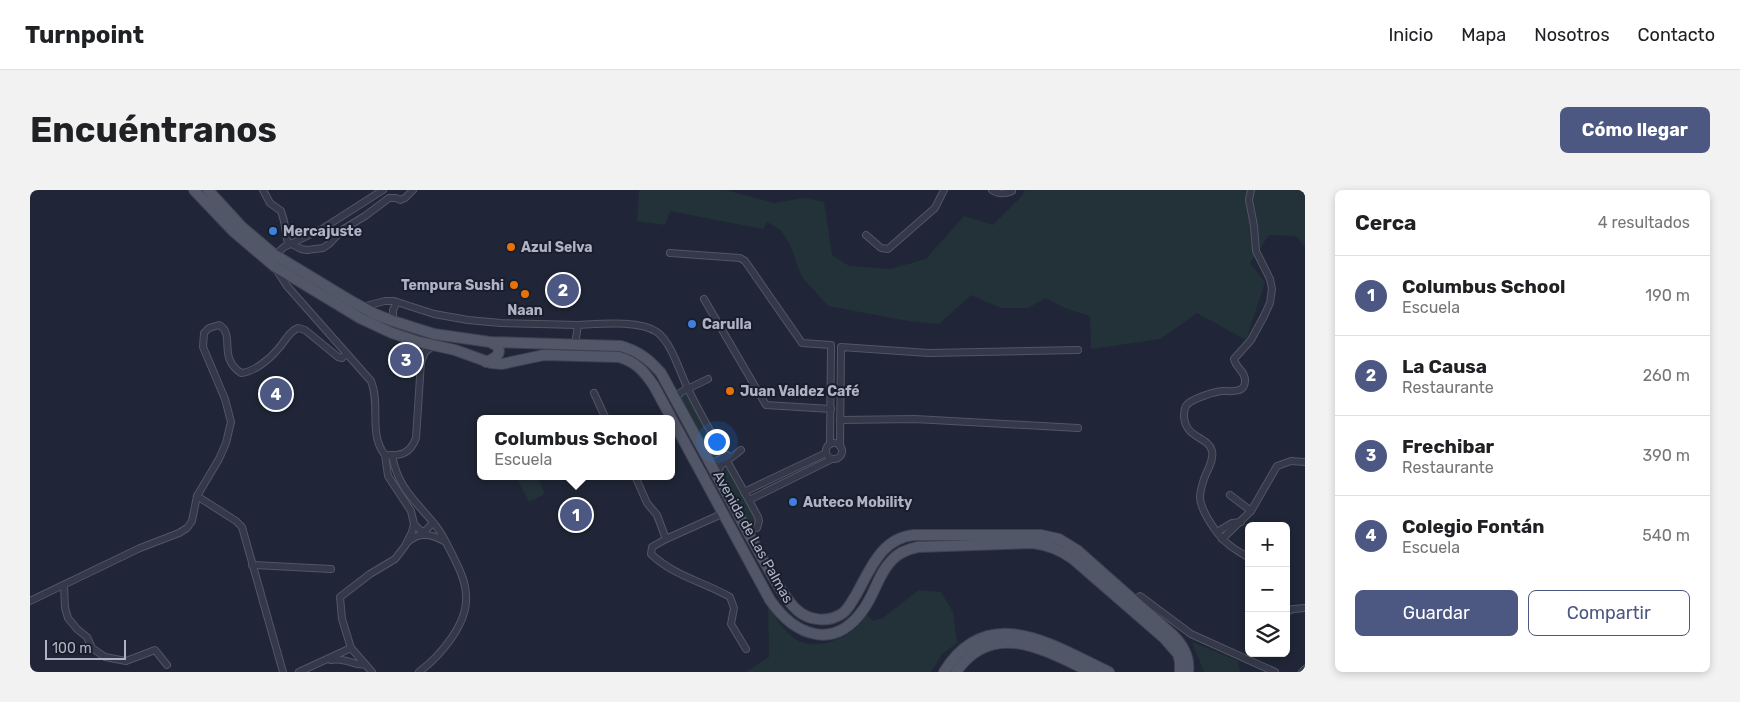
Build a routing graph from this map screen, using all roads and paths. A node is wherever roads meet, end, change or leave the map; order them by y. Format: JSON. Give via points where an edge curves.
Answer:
{"nodes":[{"id":1,"x":194,"y":190,"type":"edge"},
{"id":2,"x":208,"y":190,"type":"edge"},
{"id":3,"x":263,"y":190,"type":"edge"},
{"id":4,"x":383,"y":190,"type":"edge"},
{"id":5,"x":413,"y":190,"type":"edge"},
{"id":6,"x":944,"y":190,"type":"edge"},
{"id":7,"x":992,"y":190,"type":"edge"},
{"id":8,"x":1251,"y":190,"type":"edge"},
{"id":9,"x":1012,"y":191,"type":"dead end"},
{"id":10,"x":866,"y":234,"type":"dead end"},
{"id":11,"x":281,"y":251,"type":"junction"},
{"id":12,"x":670,"y":253,"type":"dead end"},
{"id":13,"x":704,"y":299,"type":"dead end"},
{"id":14,"x":397,"y":302,"type":"junction"},
{"id":15,"x":362,"y":307,"type":"junction"},
{"id":16,"x":393,"y":321,"type":"junction"},
{"id":17,"x":578,"y":324,"type":"junction"},
{"id":18,"x":490,"y":342,"type":"junction"},
{"id":19,"x":575,"y":345,"type":"junction"},
{"id":20,"x":433,"y":346,"type":"junction"},
{"id":21,"x":1078,"y":350,"type":"dead end"},
{"id":22,"x":346,"y":354,"type":"junction"},
{"id":23,"x":486,"y":362,"type":"junction"},
{"id":24,"x":708,"y":379,"type":"dead end"},
{"id":25,"x":687,"y":388,"type":"junction"},
{"id":26,"x":594,"y":393,"type":"dead end"},
{"id":27,"x":678,"y":404,"type":"junction"},
{"id":28,"x":830,"y":410,"type":"junction"},
{"id":29,"x":604,"y":415,"type":"edge"},
{"id":30,"x":670,"y":415,"type":"edge"},
{"id":31,"x":840,"y":420,"type":"junction"},
{"id":32,"x":675,"y":424,"type":"edge"},
{"id":33,"x":1078,"y":428,"type":"dead end"},
{"id":34,"x":830,"y":444,"type":"junction"},
{"id":35,"x":840,"y":446,"type":"junction"},
{"id":36,"x":740,"y":449,"type":"dead end"},
{"id":37,"x":826,"y":453,"type":"junction"},
{"id":38,"x":388,"y":455,"type":"junction"},
{"id":39,"x":726,"y":459,"type":"junction"},
{"id":40,"x":832,"y":459,"type":"junction"},
{"id":41,"x":708,"y":460,"type":"junction"},
{"id":42,"x":1305,"y":462,"type":"edge"},
{"id":43,"x":717,"y":476,"type":"junction"},
{"id":44,"x":636,"y":480,"type":"edge"},
{"id":45,"x":744,"y":492,"type":"junction"},
{"id":46,"x":1230,"y":495,"type":"dead end"},
{"id":47,"x":197,"y":496,"type":"junction"},
{"id":48,"x":749,"y":500,"type":"junction"},
{"id":49,"x":1251,"y":511,"type":"junction"},
{"id":50,"x":724,"y":513,"type":"junction"},
{"id":51,"x":741,"y":520,"type":"junction"},
{"id":52,"x":1241,"y":522,"type":"junction"},
{"id":53,"x":433,"y":523,"type":"junction"},
{"id":54,"x":414,"y":524,"type":"junction"},
{"id":55,"x":1217,"y":532,"type":"junction"},
{"id":56,"x":666,"y":539,"type":"junction"},
{"id":57,"x":1222,"y":539,"type":"junction"},
{"id":58,"x":445,"y":542,"type":"junction"},
{"id":59,"x":405,"y":546,"type":"junction"},
{"id":60,"x":1245,"y":555,"type":"edge"},
{"id":61,"x":252,"y":565,"type":"junction"},
{"id":62,"x":331,"y":569,"type":"dead end"},
{"id":63,"x":64,"y":584,"type":"junction"},
{"id":64,"x":1135,"y":600,"type":"junction"},
{"id":65,"x":30,"y":601,"type":"edge"},
{"id":66,"x":1305,"y":608,"type":"edge"},
{"id":67,"x":1290,"y":610,"type":"edge"},
{"id":68,"x":351,"y":648,"type":"junction"},
{"id":69,"x":746,"y":649,"type":"dead end"},
{"id":70,"x":322,"y":662,"type":"junction"},
{"id":71,"x":365,"y":664,"type":"junction"},
{"id":72,"x":167,"y":665,"type":"dead end"},
{"id":73,"x":1305,"y":669,"type":"edge"},
{"id":74,"x":283,"y":672,"type":"edge"},
{"id":75,"x":299,"y":672,"type":"edge"},
{"id":76,"x":372,"y":672,"type":"edge"},
{"id":77,"x":419,"y":672,"type":"edge"},
{"id":78,"x":944,"y":672,"type":"edge"},
{"id":79,"x":956,"y":672,"type":"edge"},
{"id":80,"x":1091,"y":672,"type":"edge"},
{"id":81,"x":1109,"y":672,"type":"edge"},
{"id":82,"x":1180,"y":672,"type":"edge"},
{"id":83,"x":1188,"y":672,"type":"edge"},
{"id":84,"x":1275,"y":672,"type":"edge"},
{"id":85,"x":1302,"y":672,"type":"edge"}],
"edges":[{"from":1,"to":11,"type":"main road","name":"Avenida de Las Palmas","via":[[234,232]]},
{"from":2,"to":11,"type":"main road","name":"Avenida de Las Palmas","via":[[242,227]]},
{"from":3,"to":11,"type":"street","via":[[281,211],[284,221]]},
{"from":4,"to":11,"type":"street"},
{"from":5,"to":11,"type":"street","via":[[400,200],[389,198],[342,230],[323,248]]},
{"from":6,"to":10,"type":"street","via":[[935,208],[888,249],[881,248]]},
{"from":7,"to":9,"type":"street","via":[[997,194]]},
{"from":8,"to":55,"type":"street","via":[[1249,200],[1256,251],[1270,279],[1270,303],[1251,340],[1234,359],[1234,364],[1245,377],[1243,388],[1194,400],[1184,412],[1188,429],[1208,443],[1212,450],[1200,499]]},
{"from":11,"to":15,"type":"main road","name":"Avenida de Las Palmas"},
{"from":11,"to":20,"type":"main road","name":"Avenida de Las Palmas","via":[[360,318]]},
{"from":11,"to":22,"type":"street","via":[[287,286]]},
{"from":12,"to":28,"type":"street","via":[[740,258],[802,343],[831,345]]},
{"from":13,"to":28,"type":"street","via":[[766,405]]},
{"from":14,"to":15,"type":"street","via":[[385,301]]},
{"from":14,"to":16,"type":"street"},
{"from":14,"to":17,"type":"street","via":[[434,314],[468,320]]},
{"from":15,"to":16,"type":"main road","name":"Avenida de Las Palmas"},
{"from":16,"to":18,"type":"main road","name":"Avenida de Las Palmas","via":[[434,334]]},
{"from":17,"to":19,"type":"street"},
{"from":17,"to":25,"type":"street","via":[[634,325],[651,329],[670,349]]},
{"from":18,"to":19,"type":"main road","name":"Avenida de Las Palmas"},
{"from":18,"to":23,"type":"main road","via":[[499,351],[494,359]]},
{"from":19,"to":27,"type":"main road","name":"Avenida de Las Palmas","via":[[621,346],[640,353],[661,373]]},
{"from":20,"to":23,"type":"main road","name":"Avenida de Las Palmas","via":[[455,350]]},
{"from":20,"to":38,"type":"street","via":[[420,362],[416,438],[408,450],[398,456]]},
{"from":21,"to":31,"type":"street","via":[[929,353],[841,347]]},
{"from":22,"to":38,"type":"street","via":[[367,375],[375,391],[376,435],[380,449]]},
{"from":22,"to":47,"type":"street","via":[[338,357],[298,328],[266,361],[241,373],[228,360],[224,327],[209,328],[204,334],[204,347],[231,422],[219,459]]},
{"from":23,"to":30,"type":"main road","name":"Avenida de Las Palmas","via":[[502,364],[544,355],[630,360],[640,367],[654,386]]},
{"from":24,"to":25,"type":"street"},
{"from":25,"to":27,"type":"street","via":[[678,394]]},
{"from":25,"to":39,"type":"street"},
{"from":26,"to":29,"type":"street"},
{"from":27,"to":41,"type":"main road","name":"Avenida de Las Palmas"},
{"from":28,"to":34,"type":"street"},
{"from":31,"to":33,"type":"street","via":[[915,419]]},
{"from":31,"to":35,"type":"street"},
{"from":32,"to":50,"type":"main road","name":"Avenida de Las Palmas"},
{"from":34,"to":35,"type":"street"},
{"from":34,"to":37,"type":"street"},
{"from":35,"to":40,"type":"street","via":[[841,455]]},
{"from":36,"to":39,"type":"street"},
{"from":37,"to":40,"type":"street"},
{"from":37,"to":45,"type":"street"},
{"from":38,"to":53,"type":"street","via":[[401,484]]},
{"from":38,"to":54,"type":"street","via":[[388,476],[411,511]]},
{"from":39,"to":41,"type":"street"},
{"from":39,"to":43,"type":"street"},
{"from":39,"to":45,"type":"street"},
{"from":40,"to":48,"type":"street"},
{"from":41,"to":43,"type":"main road","name":"Avenida de Las Palmas"},
{"from":42,"to":49,"type":"street","via":[[1291,461],[1277,466]]},
{"from":43,"to":51,"type":"main road","name":"Avenida de Las Palmas"},
{"from":44,"to":56,"type":"street","via":[[657,515]]},
{"from":45,"to":48,"type":"street"},
{"from":46,"to":49,"type":"street"},
{"from":47,"to":61,"type":"street","via":[[240,524]]},
{"from":47,"to":63,"type":"street","via":[[192,521],[179,534],[140,548]]},
{"from":48,"to":51,"type":"street","via":[[759,525],[751,529]]},
{"from":49,"to":52,"type":"street"},
{"from":50,"to":56,"type":"street"},
{"from":50,"to":82,"type":"main road","name":"Avenida de Las Palmas","via":[[770,600],[790,623],[807,632],[831,634],[852,624],[868,603],[886,567],[905,550],[918,546],[1034,543],[1052,547],[1073,559],[1164,638],[1178,654]]},
{"from":51,"to":64,"type":"main road","name":"Avenida de Las Palmas","via":[[791,604],[801,614],[813,618],[828,619],[842,614],[881,552],[895,541],[911,536],[1031,534],[1053,537],[1067,543]]},
{"from":52,"to":55,"type":"street","via":[[1232,523]]},
{"from":52,"to":57,"type":"street"},
{"from":53,"to":54,"type":"street","via":[[425,531]]},
{"from":53,"to":58,"type":"street"},
{"from":54,"to":59,"type":"street"},
{"from":55,"to":57,"type":"street"},
{"from":56,"to":69,"type":"street","via":[[652,547],[652,554],[679,574],[730,597],[734,608],[732,624]]},
{"from":57,"to":60,"type":"street"},
{"from":58,"to":59,"type":"street","via":[[426,534],[411,539]]},
{"from":58,"to":77,"type":"street","via":[[464,582],[465,608],[448,644]]},
{"from":59,"to":68,"type":"street","via":[[395,558],[340,597],[342,619]]},
{"from":61,"to":62,"type":"street"},
{"from":61,"to":74,"type":"street"},
{"from":63,"to":65,"type":"street"},
{"from":63,"to":72,"type":"street","via":[[68,618],[88,637],[92,648],[105,657],[126,661],[155,650]]},
{"from":64,"to":83,"type":"main road","name":"Avenida de Las Palmas","via":[[1180,642],[1187,656]]},
{"from":64,"to":84,"type":"street","via":[[1140,596],[1191,634]]},
{"from":66,"to":67,"type":"street"},
{"from":68,"to":70,"type":"street"},
{"from":68,"to":71,"type":"street"},
{"from":70,"to":71,"type":"street","via":[[339,659],[360,666]]},
{"from":70,"to":75,"type":"street"},
{"from":71,"to":76,"type":"street"},
{"from":73,"to":85,"type":"street"},
{"from":78,"to":81,"type":"main road","via":[[965,648],[989,636],[1009,634],[1042,640]]},
{"from":79,"to":80,"type":"main road","via":[[981,649],[1012,642],[1034,646]]}]}
